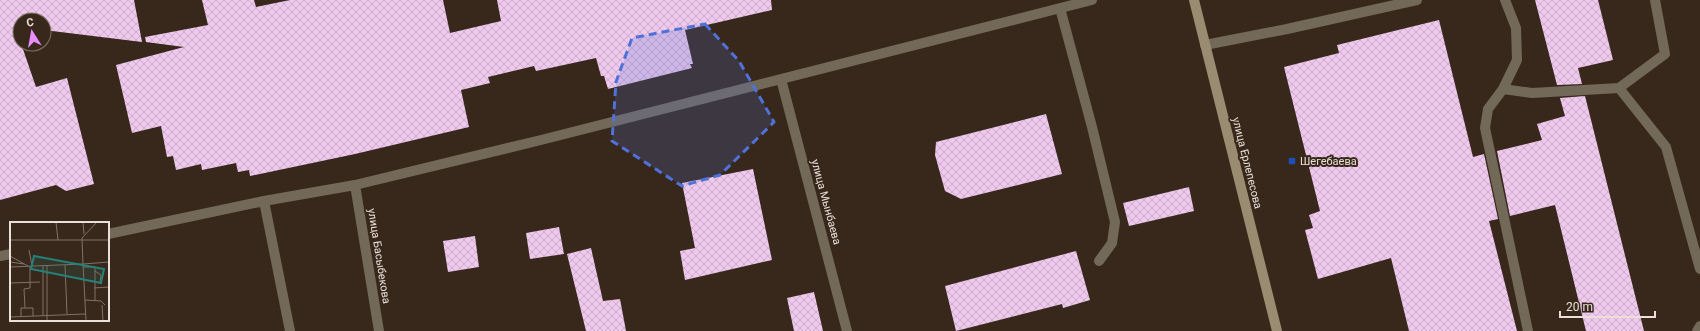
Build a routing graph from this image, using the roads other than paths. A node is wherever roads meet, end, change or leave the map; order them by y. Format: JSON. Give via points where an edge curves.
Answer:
{"nodes":[{"id":1,"x":1092,"y":0,"type":"edge"},
{"id":2,"x":1194,"y":0,"type":"edge"},
{"id":3,"x":1417,"y":0,"type":"edge"},
{"id":4,"x":1505,"y":0,"type":"edge"},
{"id":5,"x":1655,"y":0,"type":"edge"},
{"id":6,"x":1060,"y":8,"type":"junction"},
{"id":7,"x":1205,"y":45,"type":"junction"},
{"id":8,"x":781,"y":79,"type":"junction"},
{"id":9,"x":1619,"y":88,"type":"junction"},
{"id":10,"x":1503,"y":89,"type":"junction"},
{"id":11,"x":355,"y":185,"type":"junction"},
{"id":12,"x":264,"y":201,"type":"junction"},
{"id":13,"x":109,"y":234,"type":"edge"},
{"id":14,"x":10,"y":254,"type":"edge"},
{"id":15,"x":0,"y":256,"type":"edge"},
{"id":16,"x":1099,"y":261,"type":"dead end"},
{"id":17,"x":1700,"y":269,"type":"edge"},
{"id":18,"x":1700,"y":326,"type":"edge"},
{"id":19,"x":290,"y":331,"type":"edge"},
{"id":20,"x":379,"y":331,"type":"edge"},
{"id":21,"x":848,"y":331,"type":"edge"},
{"id":22,"x":1277,"y":331,"type":"edge"},
{"id":23,"x":1528,"y":331,"type":"edge"},
{"id":24,"x":1697,"y":331,"type":"edge"}],
"edges":[{"from":1,"to":6,"type":"street"},
{"from":2,"to":7,"type":"main road","name":"улица Ерлепесова"},
{"from":3,"to":7,"type":"street"},
{"from":4,"to":10,"type":"street","via":[[1516,28],[1517,60]]},
{"from":5,"to":9,"type":"street","via":[[1665,54]]},
{"from":6,"to":8,"type":"street"},
{"from":6,"to":16,"type":"street","via":[[1114,222],[1112,243]]},
{"from":7,"to":22,"type":"main road","name":"улица Ерлепесова"},
{"from":8,"to":11,"type":"street"},
{"from":8,"to":21,"type":"street","name":"улица Мынбаева"},
{"from":9,"to":10,"type":"street","via":[[1532,93]]},
{"from":9,"to":17,"type":"street","via":[[1666,147]]},
{"from":10,"to":23,"type":"street","via":[[1488,109],[1485,128]]},
{"from":11,"to":12,"type":"street"},
{"from":11,"to":20,"type":"street","name":"улица Басыбекова"},
{"from":12,"to":13,"type":"street"},
{"from":12,"to":19,"type":"street"},
{"from":14,"to":15,"type":"street"},
{"from":18,"to":24,"type":"street"}]}
